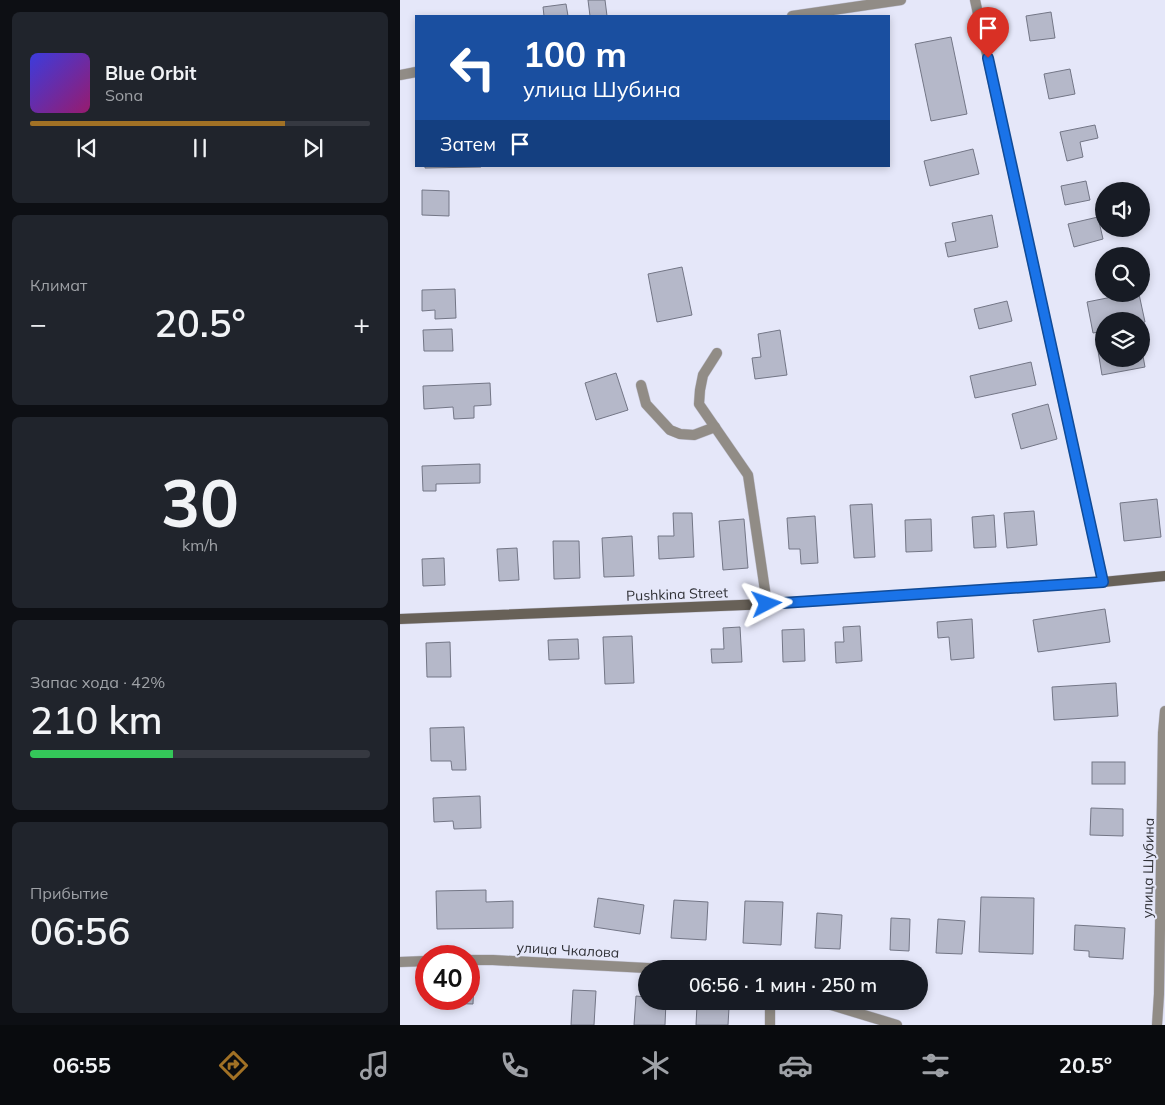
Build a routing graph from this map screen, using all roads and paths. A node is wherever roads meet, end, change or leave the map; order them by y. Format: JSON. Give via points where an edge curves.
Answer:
{"nodes":[{"id":1,"x":901,"y":0,"type":"edge"},
{"id":2,"x":975,"y":0,"type":"edge"},
{"id":3,"x":799,"y":15,"type":"edge"},
{"id":4,"x":415,"y":72,"type":"edge"},
{"id":5,"x":400,"y":75,"type":"edge"},
{"id":6,"x":717,"y":353,"type":"dead end"},
{"id":7,"x":641,"y":385,"type":"dead end"},
{"id":8,"x":715,"y":427,"type":"junction"},
{"id":9,"x":1165,"y":576,"type":"edge"},
{"id":10,"x":1103,"y":582,"type":"junction"},
{"id":11,"x":767,"y":604,"type":"junction"},
{"id":12,"x":400,"y":620,"type":"edge"},
{"id":13,"x":1165,"y":711,"type":"edge"},
{"id":14,"x":1164,"y":733,"type":"edge"},
{"id":15,"x":480,"y":960,"type":"edge"},
{"id":16,"x":415,"y":961,"type":"edge"},
{"id":17,"x":400,"y":962,"type":"edge"},
{"id":18,"x":638,"y":968,"type":"edge"},
{"id":19,"x":770,"y":1010,"type":"edge"},
{"id":20,"x":848,"y":1010,"type":"edge"},
{"id":21,"x":770,"y":1025,"type":"edge"},
{"id":22,"x":897,"y":1025,"type":"edge"},
{"id":23,"x":1157,"y":1025,"type":"edge"}],
"edges":[{"from":1,"to":3,"type":"street"},
{"from":2,"to":10,"type":"street"},
{"from":4,"to":5,"type":"street"},
{"from":6,"to":8,"type":"street","via":[[703,375],[699,404]]},
{"from":7,"to":8,"type":"street","via":[[646,404],[670,430],[694,435]]},
{"from":8,"to":11,"type":"street","via":[[748,475]]},
{"from":9,"to":10,"type":"street","name":"Pushkina Street"},
{"from":10,"to":11,"type":"street","name":"Pushkina Street"},
{"from":11,"to":12,"type":"street","name":"Pushkina Street"},
{"from":13,"to":14,"type":"street","name":"улица Шубина"},
{"from":14,"to":23,"type":"street","name":"улица Шубина"},
{"from":15,"to":18,"type":"street","name":"улица Чкалова"},
{"from":16,"to":17,"type":"street"},
{"from":19,"to":21,"type":"street"},
{"from":20,"to":22,"type":"street"}]}
